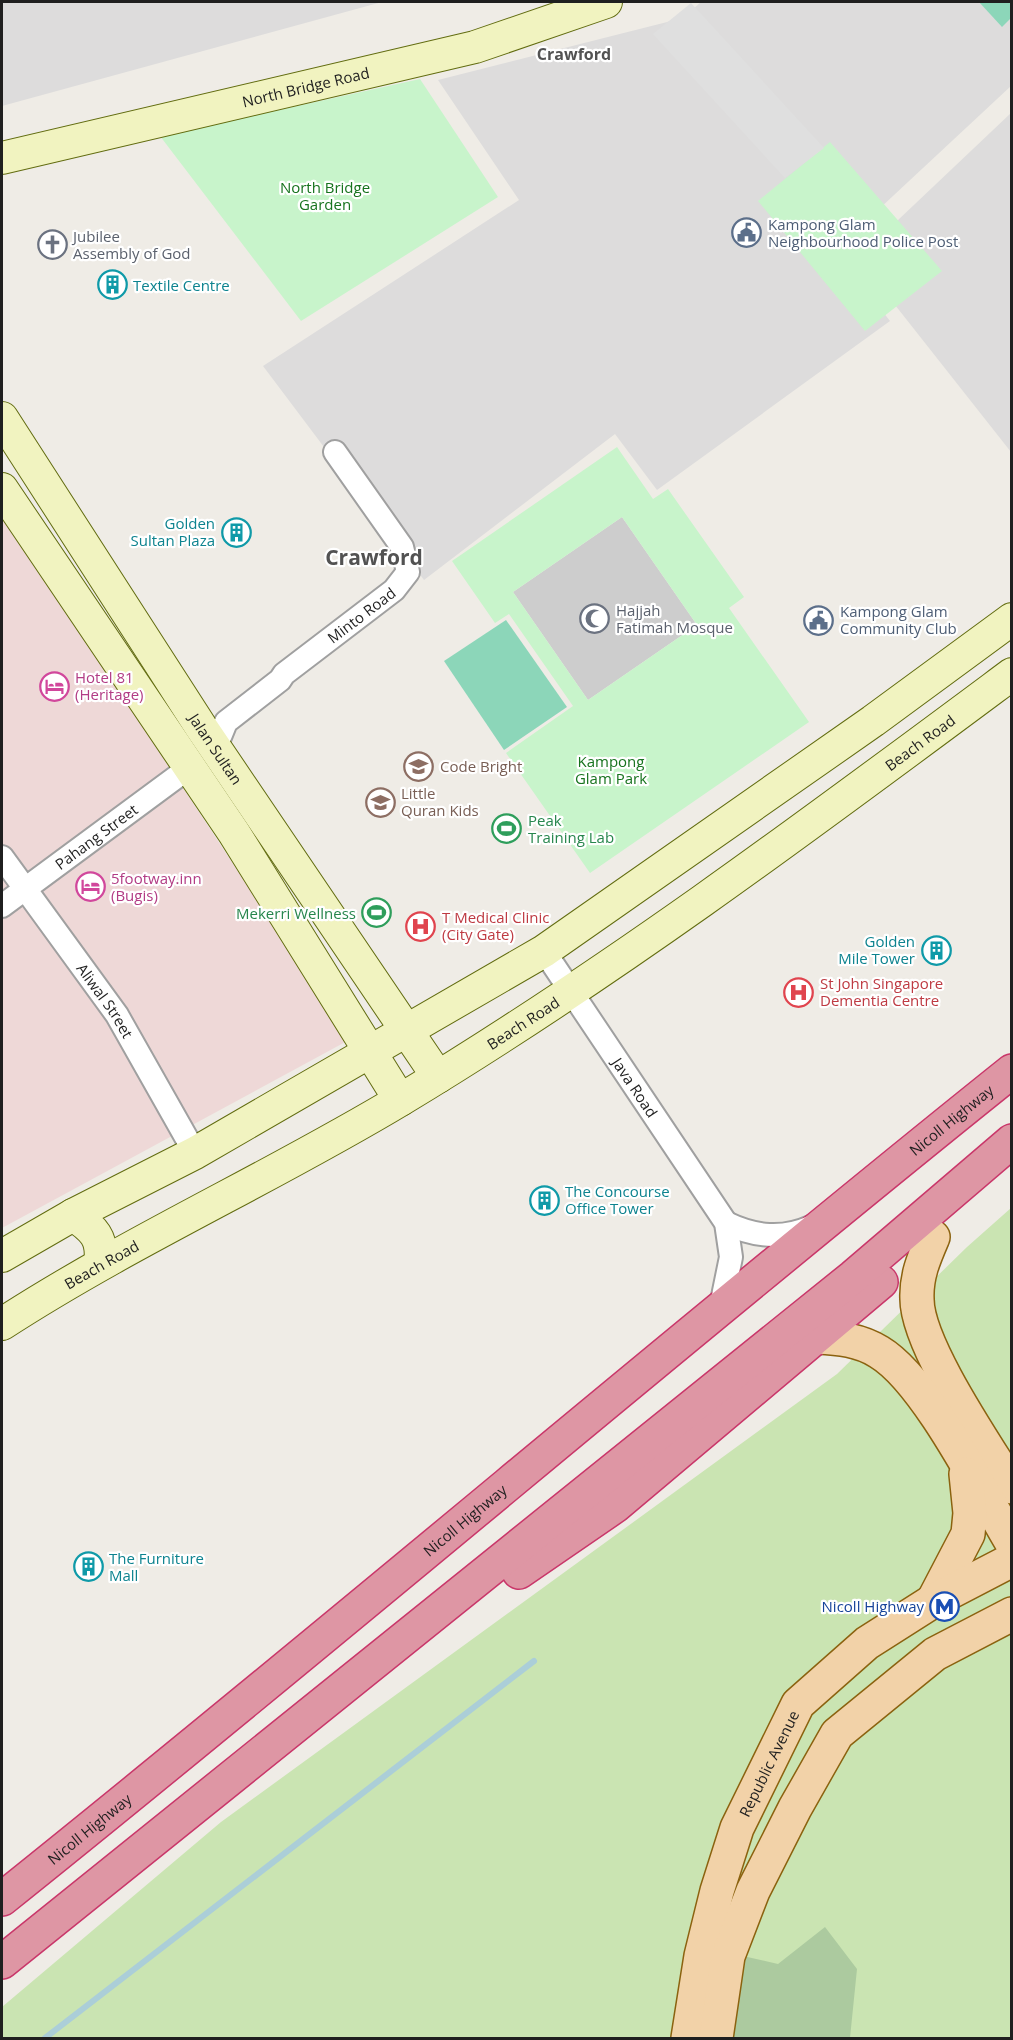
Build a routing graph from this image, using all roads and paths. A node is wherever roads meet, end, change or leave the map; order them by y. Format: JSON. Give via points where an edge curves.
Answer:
{"nodes":[{"id":1,"x":606,"y":2,"type":"edge"},
{"id":2,"x":2,"y":158,"type":"edge"},
{"id":3,"x":2,"y":418,"type":"edge"},
{"id":4,"x":335,"y":452,"type":"dead end"},
{"id":5,"x":2,"y":489,"type":"edge"},
{"id":6,"x":1011,"y":619,"type":"edge"},
{"id":7,"x":1011,"y":674,"type":"edge"},
{"id":8,"x":208,"y":738,"type":"junction"},
{"id":9,"x":183,"y":755,"type":"junction"},
{"id":10,"x":2,"y":857,"type":"edge"},
{"id":11,"x":23,"y":888,"type":"junction"},
{"id":12,"x":2,"y":906,"type":"edge"},
{"id":13,"x":606,"y":908,"type":"junction"},
{"id":14,"x":632,"y":949,"type":"junction"},
{"id":15,"x":544,"y":951,"type":"junction"},
{"id":16,"x":572,"y":993,"type":"junction"},
{"id":17,"x":408,"y":1031,"type":"junction"},
{"id":18,"x":370,"y":1054,"type":"junction"},
{"id":19,"x":1011,"y":1071,"type":"edge"},
{"id":20,"x":438,"y":1077,"type":"junction"},
{"id":21,"x":400,"y":1100,"type":"junction"},
{"id":22,"x":1011,"y":1141,"type":"edge"},
{"id":23,"x":195,"y":1153,"type":"junction"},
{"id":24,"x":1011,"y":1158,"type":"edge"},
{"id":25,"x":73,"y":1215,"type":"junction"},
{"id":26,"x":823,"y":1222,"type":"junction"},
{"id":27,"x":726,"y":1223,"type":"junction"},
{"id":28,"x":933,"y":1237,"type":"junction"},
{"id":29,"x":2,"y":1256,"type":"edge"},
{"id":30,"x":100,"y":1264,"type":"junction"},
{"id":31,"x":721,"y":1306,"type":"junction"},
{"id":32,"x":2,"y":1324,"type":"edge"},
{"id":33,"x":817,"y":1337,"type":"junction"},
{"id":34,"x":989,"y":1460,"type":"edge"},
{"id":35,"x":1011,"y":1487,"type":"edge"},
{"id":36,"x":1011,"y":1543,"type":"edge"},
{"id":37,"x":1011,"y":1560,"type":"edge"},
{"id":38,"x":933,"y":1601,"type":"junction"},
{"id":39,"x":1011,"y":1614,"type":"edge"},
{"id":40,"x":383,"y":1657,"type":"junction"},
{"id":41,"x":2,"y":1899,"type":"edge"},
{"id":42,"x":2,"y":1962,"type":"edge"},
{"id":43,"x":688,"y":2038,"type":"edge"},
{"id":44,"x":716,"y":2038,"type":"edge"}],
"edges":[{"from":1,"to":2,"type":"main road","name":"North Bridge Road","via":[[475,47]]},
{"from":3,"to":8,"type":"main road","name":"Jalan Sultan"},
{"from":4,"to":8,"type":"street","name":"Minto Road","via":[[402,547],[408,572],[394,590],[284,674],[274,673]]},
{"from":5,"to":9,"type":"main road","name":"Jalan Sultan"},
{"from":6,"to":13,"type":"main road","via":[[873,722]]},
{"from":7,"to":14,"type":"main road","name":"Beach Road"},
{"from":8,"to":9,"type":"street","name":"Minto Road"},
{"from":8,"to":17,"type":"main road","name":"Jalan Sultan"},
{"from":9,"to":11,"type":"street","name":"Pahang Street"},
{"from":9,"to":18,"type":"main road","name":"Jalan Sultan"},
{"from":10,"to":11,"type":"street","name":"Aliwal Street"},
{"from":11,"to":12,"type":"street","name":"Pahang Street"},
{"from":11,"to":23,"type":"street","name":"Aliwal Street","via":[[117,1015]]},
{"from":13,"to":14,"type":"main road","via":[[609,939]]},
{"from":13,"to":15,"type":"main road"},
{"from":14,"to":16,"type":"main road","name":"Beach Road"},
{"from":15,"to":16,"type":"street","name":"Java Road"},
{"from":15,"to":17,"type":"main road"},
{"from":16,"to":20,"type":"main road","name":"Beach Road"},
{"from":16,"to":27,"type":"street","name":"Java Road"},
{"from":17,"to":18,"type":"main road"},
{"from":17,"to":20,"type":"main road","name":"Jalan Sultan"},
{"from":18,"to":21,"type":"main road","name":"Jalan Sultan"},
{"from":18,"to":23,"type":"main road"},
{"from":19,"to":26,"type":"highway","name":"Nicoll Highway"},
{"from":20,"to":21,"type":"main road","name":"Beach Road"},
{"from":21,"to":30,"type":"main road","name":"Beach Road"},
{"from":22,"to":40,"type":"highway","via":[[854,1277]]},
{"from":23,"to":25,"type":"main road"},
{"from":24,"to":28,"type":"highway"},
{"from":25,"to":29,"type":"main road"},
{"from":25,"to":30,"type":"main road","via":[[97,1233],[102,1250]]},
{"from":26,"to":27,"type":"street","via":[[802,1232],[760,1236]]},
{"from":26,"to":31,"type":"highway","name":"Nicoll Highway"},
{"from":27,"to":31,"type":"street","name":"Java Road","via":[[731,1257]]},
{"from":28,"to":33,"type":"highway"},
{"from":28,"to":34,"type":"main road","via":[[919,1271],[916,1301],[924,1335]]},
{"from":30,"to":32,"type":"main road","name":"Beach Road"},
{"from":31,"to":41,"type":"highway","name":"Nicoll Highway","via":[[198,1742]]},
{"from":33,"to":34,"type":"main road","via":[[855,1342],[878,1351],[900,1367],[931,1409]]},
{"from":33,"to":40,"type":"highway","via":[[615,1506]]},
{"from":34,"to":35,"type":"main road"},
{"from":34,"to":36,"type":"main road"},
{"from":34,"to":38,"type":"main road","via":[[970,1513],[968,1534]]},
{"from":37,"to":38,"type":"main road","name":"Republic Avenue"},
{"from":38,"to":43,"type":"main road","name":"Republic Avenue","via":[[867,1643],[798,1704],[737,1828],[717,1891]]},
{"from":39,"to":44,"type":"main road","via":[[935,1654],[837,1734],[753,1891],[728,1956]]},
{"from":40,"to":42,"type":"highway"}]}
